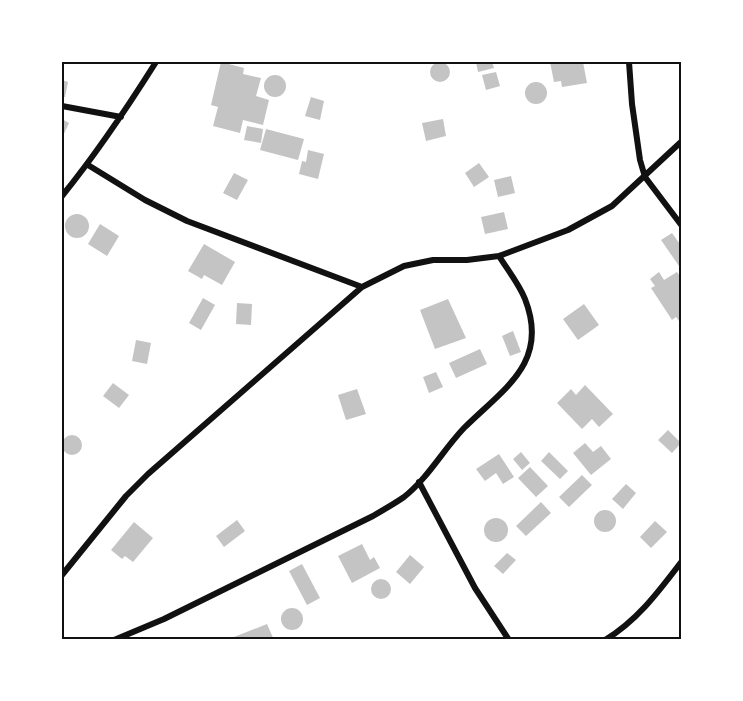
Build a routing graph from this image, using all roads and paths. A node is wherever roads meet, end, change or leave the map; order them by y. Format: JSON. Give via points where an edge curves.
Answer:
{"nodes":[{"id":1,"x":156,"y":62,"type":"edge"},
{"id":2,"x":629,"y":62,"type":"edge"},
{"id":3,"x":62,"y":106,"type":"edge"},
{"id":4,"x":121,"y":117,"type":"junction"},
{"id":5,"x":681,"y":141,"type":"edge"},
{"id":6,"x":88,"y":165,"type":"junction"},
{"id":7,"x":645,"y":177,"type":"junction"},
{"id":8,"x":62,"y":196,"type":"edge"},
{"id":9,"x":681,"y":226,"type":"edge"},
{"id":10,"x":499,"y":256,"type":"junction"},
{"id":11,"x":362,"y":287,"type":"junction"},
{"id":12,"x":419,"y":482,"type":"junction"},
{"id":13,"x":681,"y":561,"type":"edge"},
{"id":14,"x":62,"y":575,"type":"edge"},
{"id":15,"x":114,"y":639,"type":"edge"},
{"id":16,"x":509,"y":639,"type":"edge"},
{"id":17,"x":605,"y":639,"type":"edge"}],
"edges":[{"from":1,"to":4,"type":"street"},
{"from":2,"to":7,"type":"street"},
{"from":3,"to":4,"type":"street"},
{"from":4,"to":6,"type":"street"},
{"from":5,"to":7,"type":"street"},
{"from":6,"to":8,"type":"street"},
{"from":6,"to":11,"type":"street","via":[[187,221]]},
{"from":7,"to":9,"type":"street"},
{"from":7,"to":10,"type":"street","via":[[612,206],[568,230]]},
{"from":10,"to":11,"type":"street","via":[[404,266]]},
{"from":10,"to":12,"type":"street","via":[[525,298],[531,323],[531,346],[526,361],[507,389],[463,429]]},
{"from":11,"to":14,"type":"street","via":[[148,474]]},
{"from":12,"to":15,"type":"street","via":[[373,516],[164,619]]},
{"from":12,"to":16,"type":"street","via":[[475,588]]},
{"from":13,"to":17,"type":"street","via":[[636,618]]}]}
